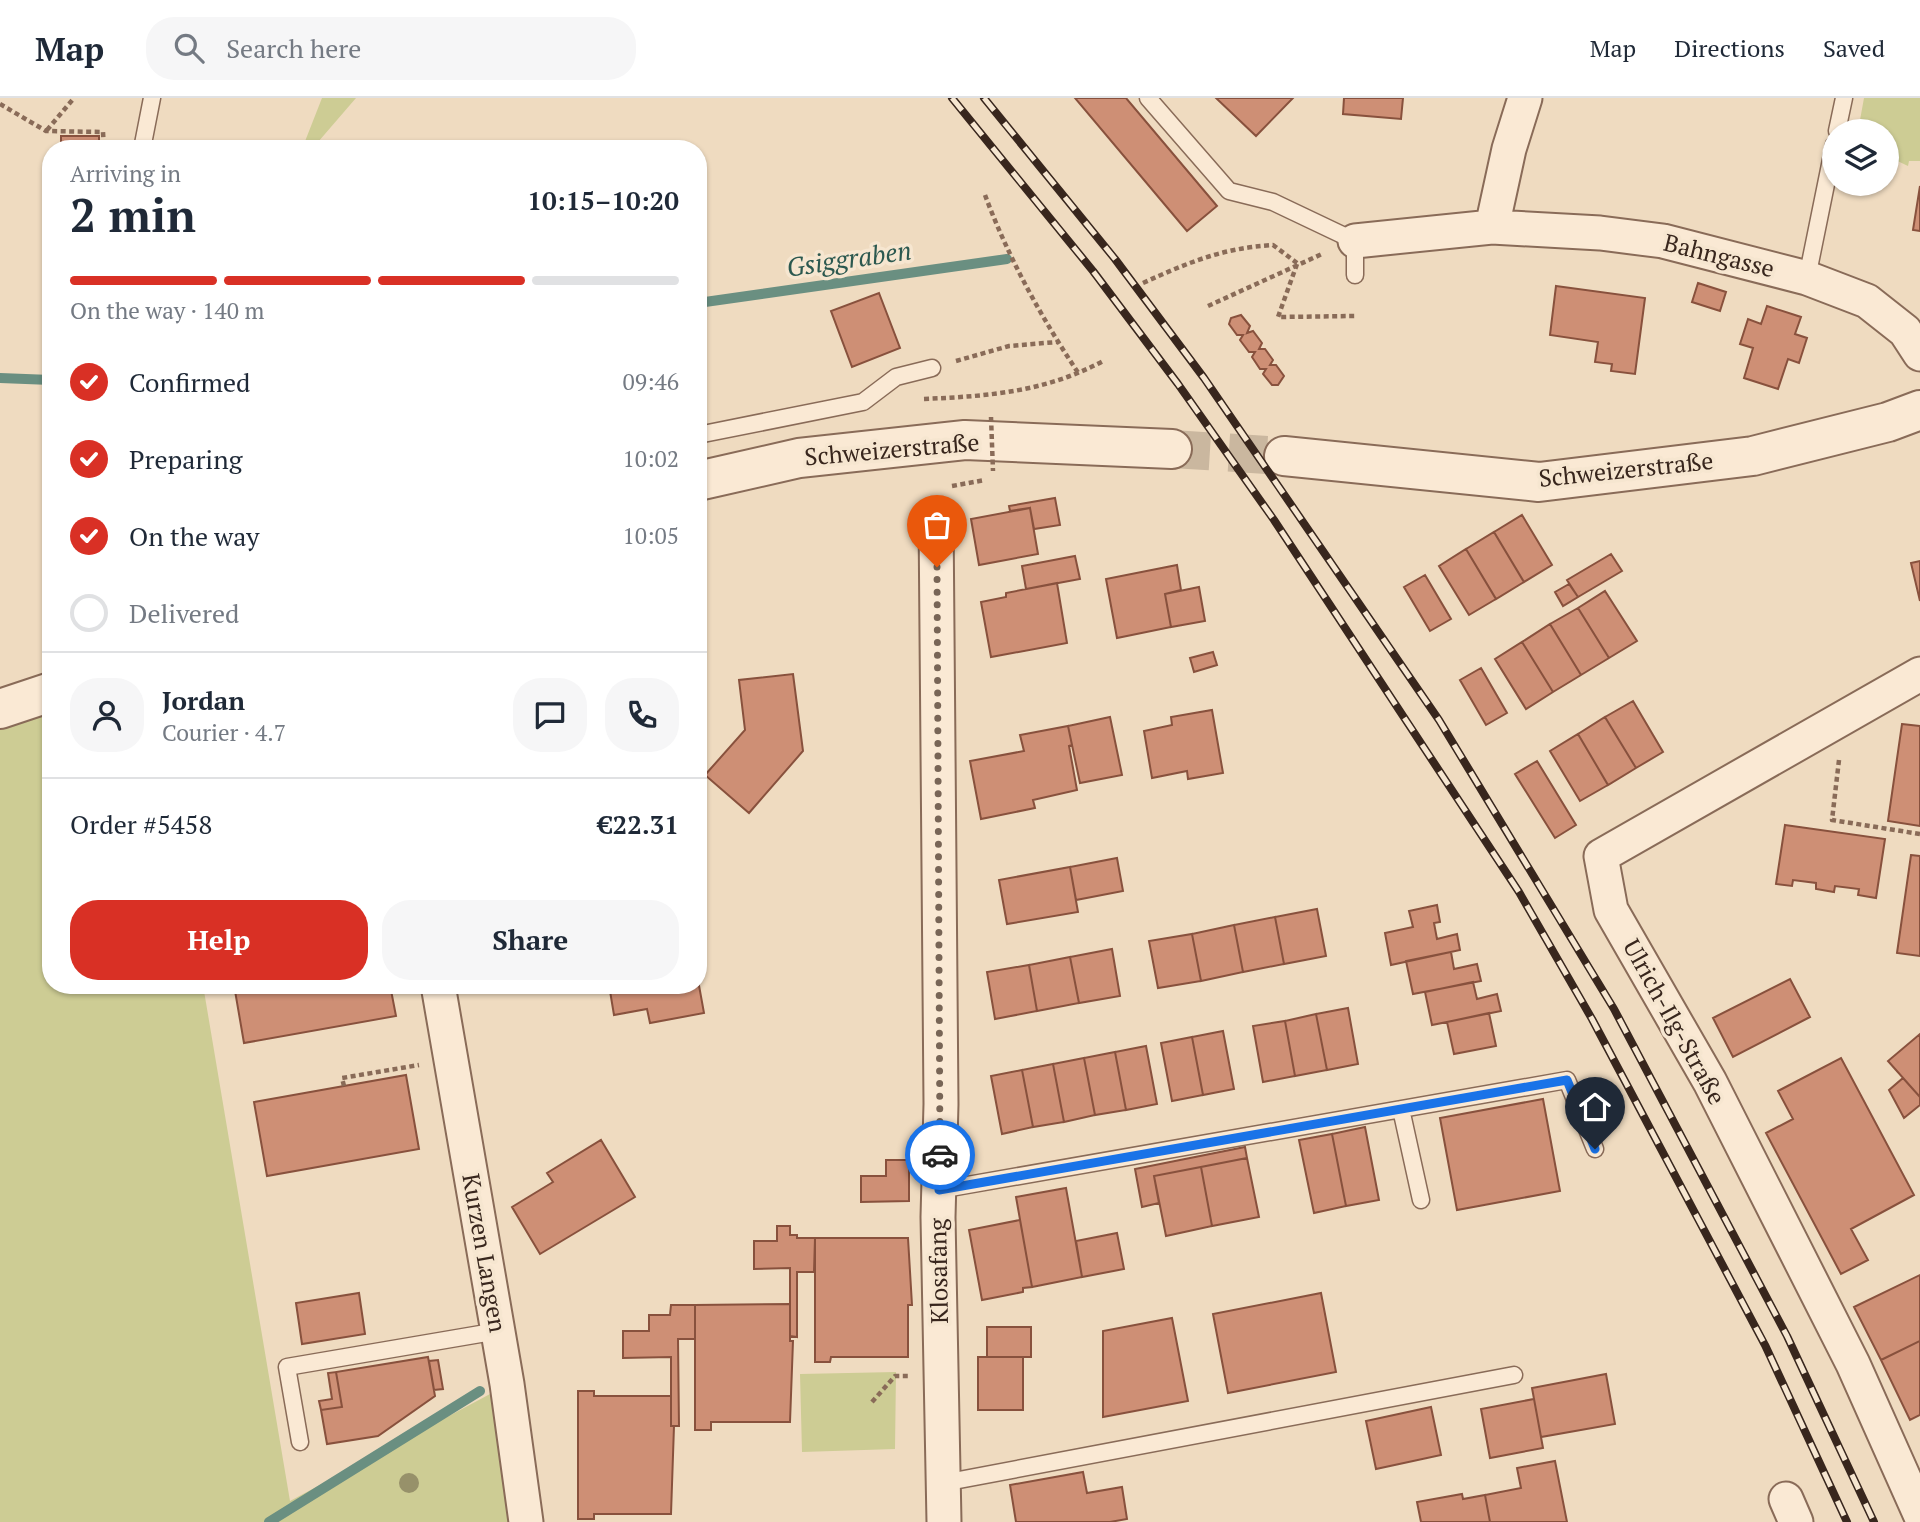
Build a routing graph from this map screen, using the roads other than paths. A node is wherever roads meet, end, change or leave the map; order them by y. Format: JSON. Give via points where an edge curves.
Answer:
{"nodes":[{"id":1,"x":152,"y":98,"type":"edge"},
{"id":2,"x":1148,"y":98,"type":"edge"},
{"id":3,"x":1525,"y":98,"type":"edge"},
{"id":4,"x":1844,"y":98,"type":"edge"},
{"id":5,"x":1840,"y":119,"type":"edge"},
{"id":6,"x":144,"y":140,"type":"edge"},
{"id":7,"x":1824,"y":196,"type":"edge"},
{"id":8,"x":1492,"y":227,"type":"junction"},
{"id":9,"x":1355,"y":241,"type":"junction"},
{"id":10,"x":1355,"y":275,"type":"dead end"},
{"id":11,"x":1807,"y":278,"type":"junction"},
{"id":12,"x":1920,"y":354,"type":"edge"},
{"id":13,"x":932,"y":368,"type":"road end"},
{"id":14,"x":1920,"y":410,"type":"edge"},
{"id":15,"x":707,"y":433,"type":"edge"},
{"id":16,"x":1172,"y":449,"type":"tunnel mouth"},
{"id":17,"x":1284,"y":456,"type":"tunnel mouth"},
{"id":18,"x":707,"y":479,"type":"edge"},
{"id":19,"x":936,"y":515,"type":"dead end"},
{"id":20,"x":1920,"y":674,"type":"edge"},
{"id":21,"x":42,"y":695,"type":"edge"},
{"id":22,"x":0,"y":709,"type":"edge"},
{"id":23,"x":440,"y":994,"type":"edge"},
{"id":24,"x":1401,"y":1109,"type":"junction"},
{"id":25,"x":1595,"y":1149,"type":"dead end"},
{"id":26,"x":939,"y":1190,"type":"junction"},
{"id":27,"x":1421,"y":1200,"type":"dead end"},
{"id":28,"x":498,"y":1332,"type":"junction"},
{"id":29,"x":1514,"y":1376,"type":"dead end"},
{"id":30,"x":300,"y":1442,"type":"dead end"},
{"id":31,"x":943,"y":1483,"type":"junction"},
{"id":32,"x":1920,"y":1514,"type":"edge"},
{"id":33,"x":526,"y":1522,"type":"edge"},
{"id":34,"x":944,"y":1522,"type":"edge"}],
"edges":[{"from":1,"to":6,"type":"lane"},
{"from":2,"to":9,"type":"lane","via":[[1229,191],[1273,202]]},
{"from":3,"to":8,"type":"street"},
{"from":4,"to":5,"type":"lane"},
{"from":7,"to":11,"type":"lane"},
{"from":8,"to":9,"type":"street","name":"Bahngasse"},
{"from":8,"to":11,"type":"street","name":"Bahngasse","via":[[1663,241]]},
{"from":9,"to":10,"type":"lane"},
{"from":11,"to":12,"type":"street","name":"Bahngasse","via":[[1867,301],[1905,331]]},
{"from":13,"to":15,"type":"lane","via":[[896,377],[863,402]]},
{"from":14,"to":17,"type":"street","name":"Schweizerstraße","via":[[1752,456],[1539,482]]},
{"from":16,"to":18,"type":"street","name":"Schweizerstraße","via":[[965,440],[799,458]]},
{"from":19,"to":26,"type":"street","name":"Klosafang"},
{"from":20,"to":32,"type":"street","name":"Ulrich-Ilg-Straße","via":[[1601,856],[1611,911],[1710,1082],[1853,1364]]},
{"from":21,"to":22,"type":"street"},
{"from":23,"to":28,"type":"street","name":"Kurzen Langen"},
{"from":24,"to":25,"type":"lane","via":[[1567,1080]]},
{"from":24,"to":26,"type":"lane"},
{"from":24,"to":27,"type":"lane"},
{"from":26,"to":31,"type":"street","name":"Klosafang"},
{"from":28,"to":30,"type":"lane","via":[[287,1367]]},
{"from":28,"to":33,"type":"street","name":"Kurzen Langen"},
{"from":29,"to":31,"type":"lane"},
{"from":31,"to":34,"type":"street","name":"Klosafang"}]}
